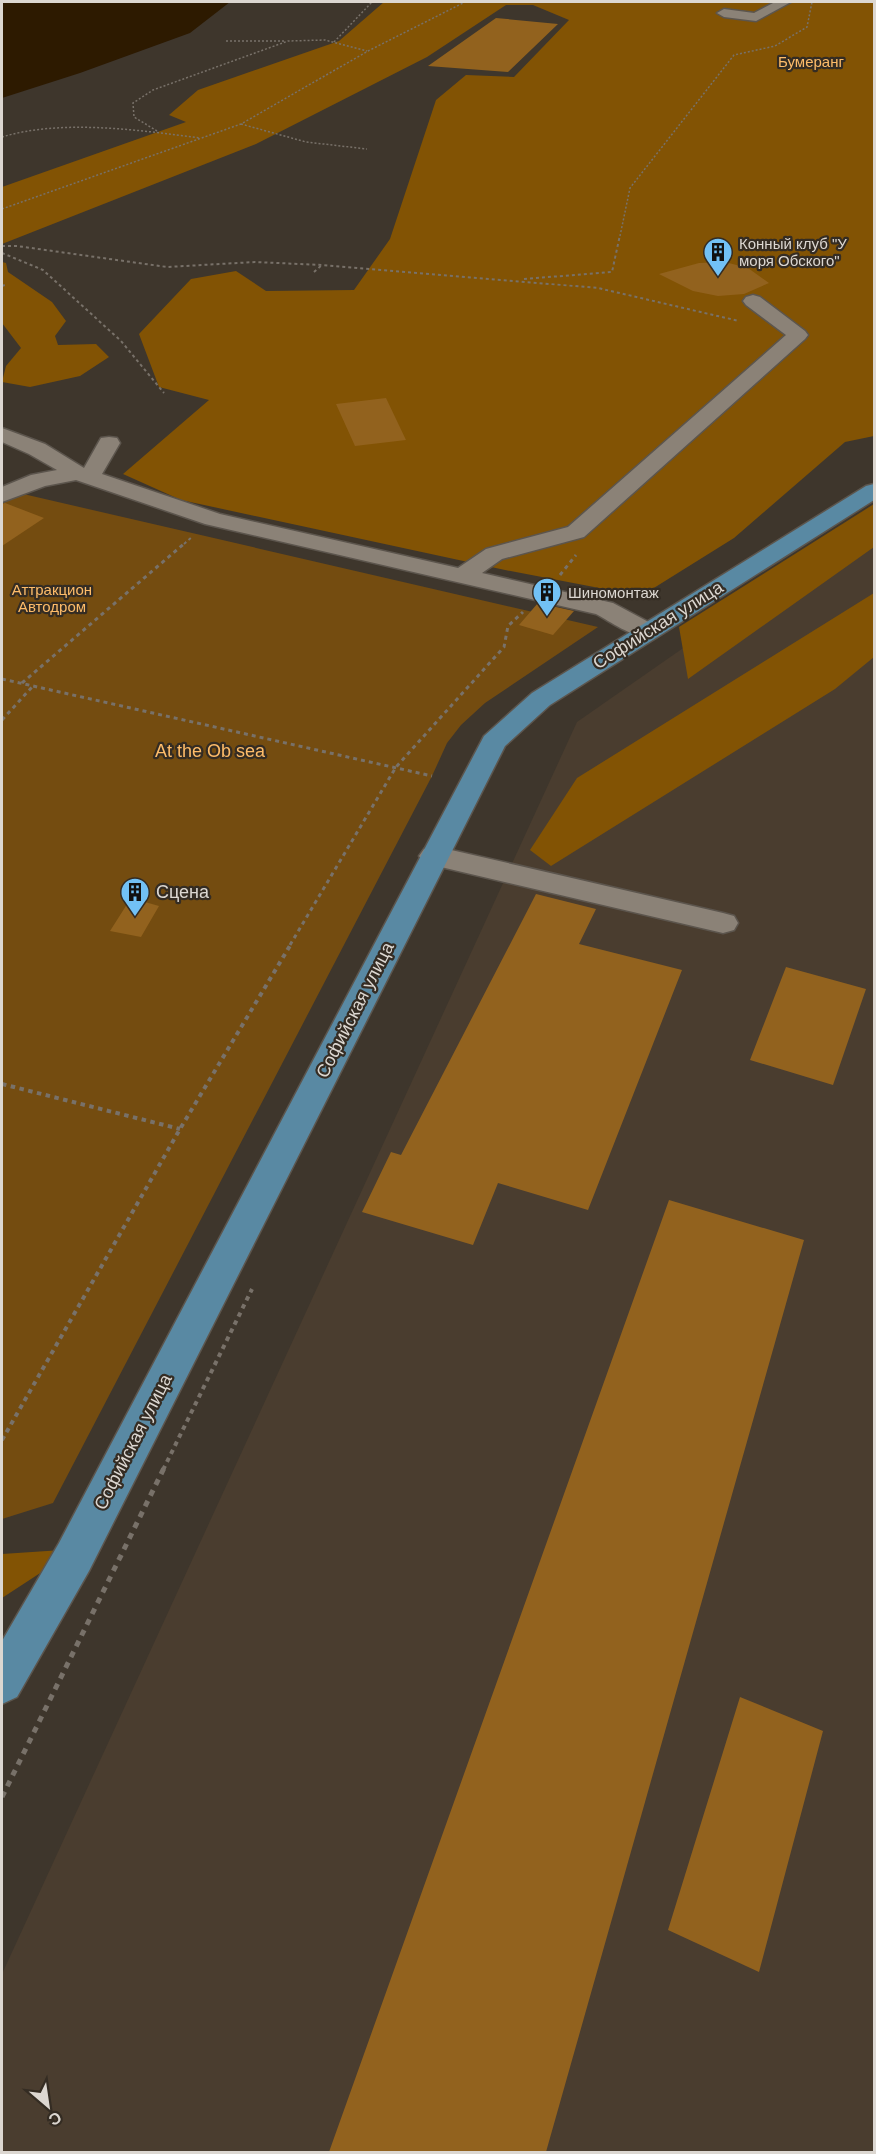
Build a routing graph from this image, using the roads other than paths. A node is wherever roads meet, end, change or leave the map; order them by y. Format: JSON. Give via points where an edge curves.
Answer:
{"nodes":[{"id":1,"x":784,"y":2,"type":"edge"},
{"id":2,"x":723,"y":13,"type":"dead end"},
{"id":3,"x":753,"y":301,"type":"dead end"},
{"id":4,"x":2,"y":434,"type":"edge"},
{"id":5,"x":109,"y":443,"type":"dead end"},
{"id":6,"x":83,"y":475,"type":"junction"},
{"id":7,"x":874,"y":490,"type":"edge"},
{"id":8,"x":2,"y":495,"type":"edge"},
{"id":9,"x":463,"y":575,"type":"junction"},
{"id":10,"x":647,"y":631,"type":"junction"},
{"id":11,"x":434,"y":856,"type":"junction"},
{"id":12,"x":723,"y":923,"type":"dead end"},
{"id":13,"x":2,"y":1682,"type":"edge"}],
"edges":[{"from":1,"to":2,"type":"lane","via":[[756,17]]},
{"from":3,"to":9,"type":"lane","via":[[798,335],[576,532],[494,554]]},
{"from":4,"to":6,"type":"lane","via":[[37,448]]},
{"from":5,"to":6,"type":"lane"},
{"from":6,"to":8,"type":"lane","via":[[39,480]]},
{"from":6,"to":9,"type":"lane","via":[[213,519]]},
{"from":7,"to":10,"type":"main road","name":"Софийская улица"},
{"from":9,"to":10,"type":"lane","via":[[604,608]]},
{"from":10,"to":11,"type":"main road","name":"Софийская улица","via":[[542,699],[494,742]]},
{"from":11,"to":12,"type":"lane"},
{"from":11,"to":13,"type":"main road","name":"Софийская улица","via":[[74,1557]]}]}
